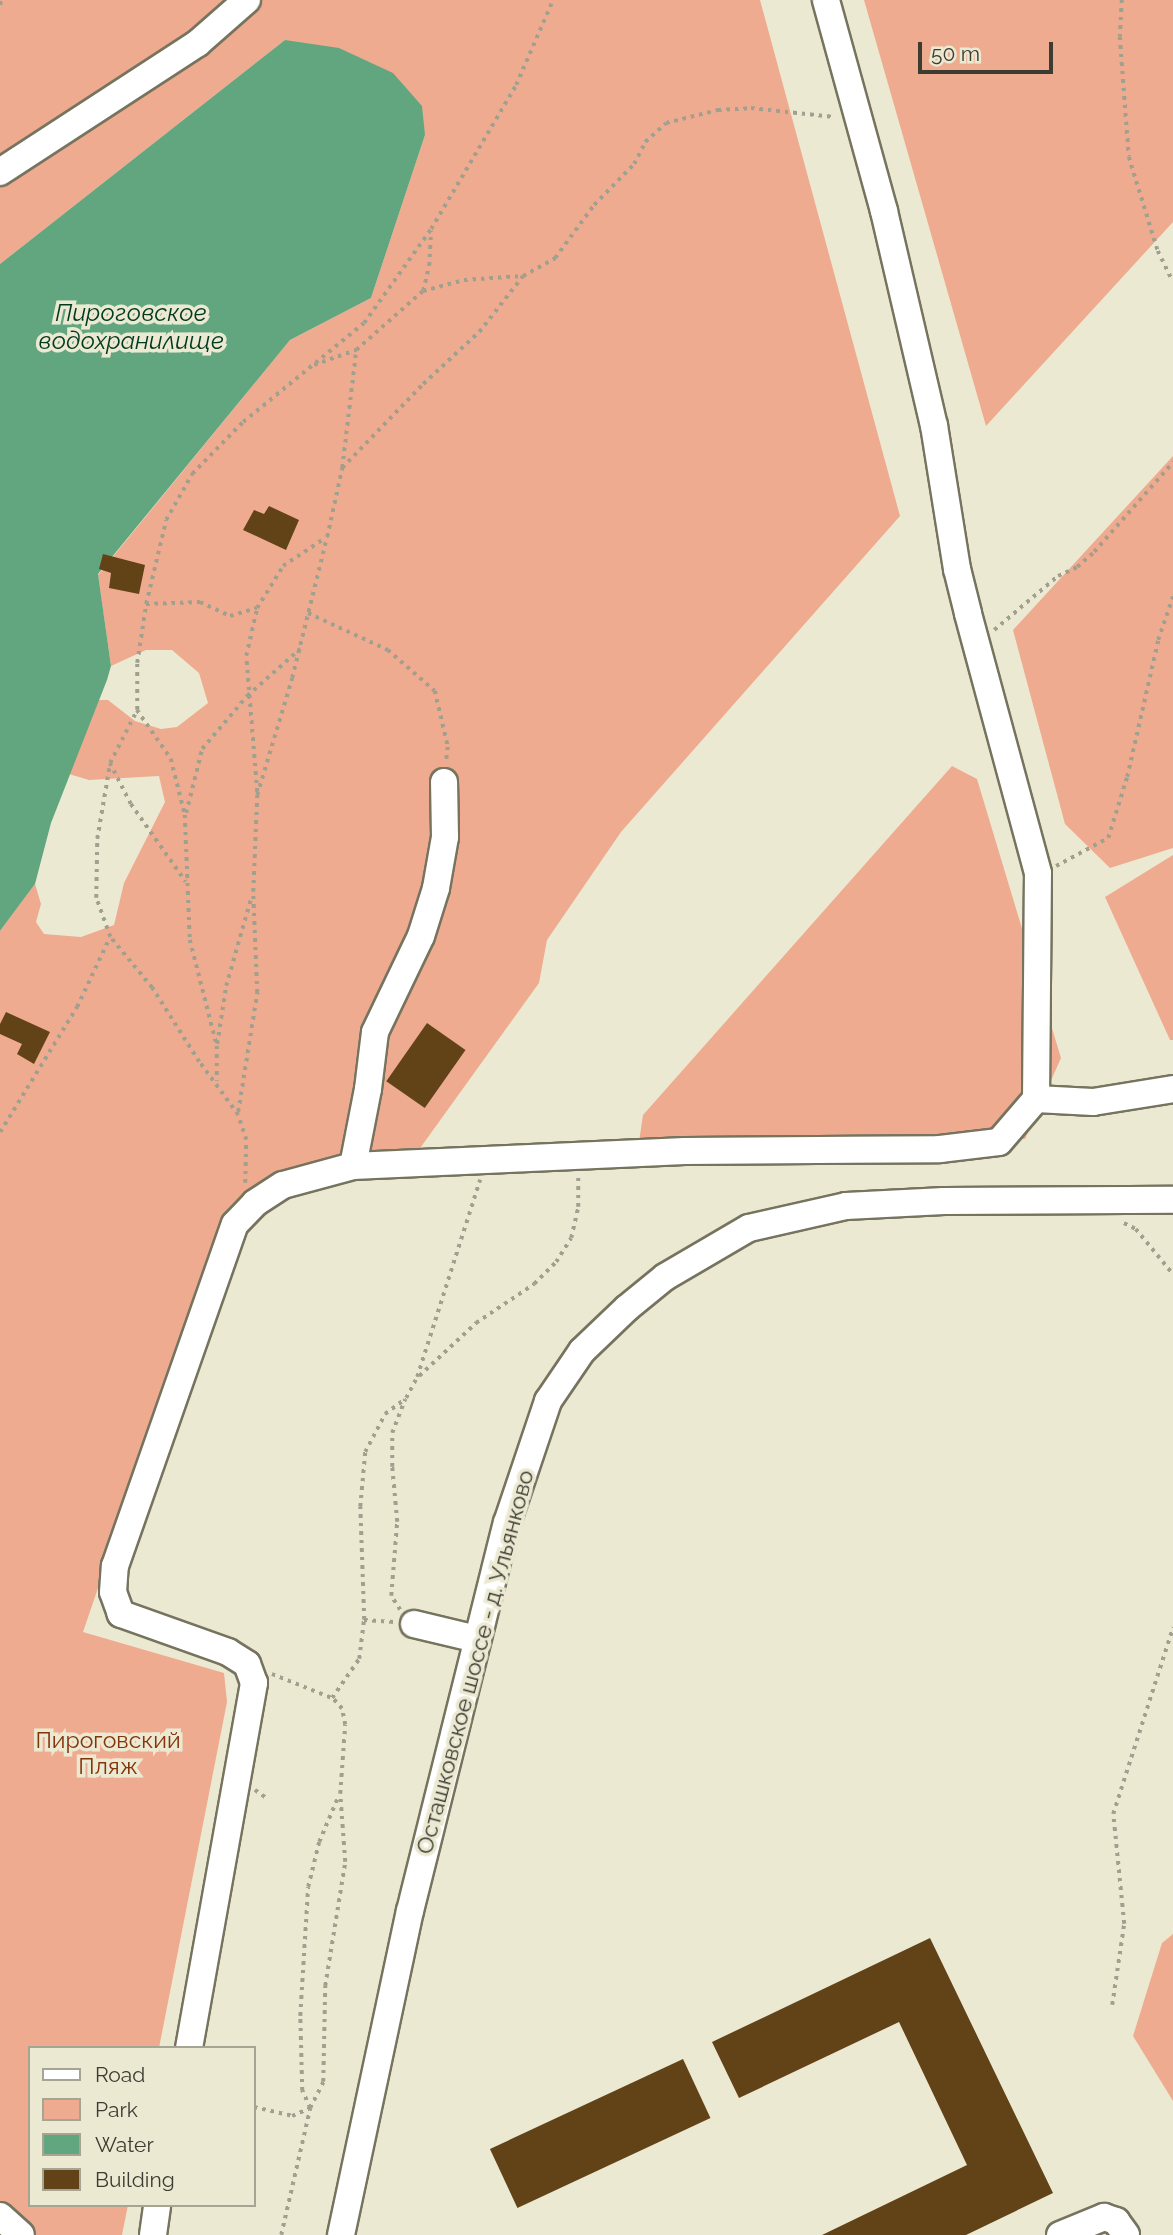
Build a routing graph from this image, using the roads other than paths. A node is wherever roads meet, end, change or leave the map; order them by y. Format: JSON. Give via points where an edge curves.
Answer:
{"nodes":[{"id":1,"x":247,"y":0,"type":"edge"},
{"id":2,"x":826,"y":0,"type":"edge"},
{"id":3,"x":0,"y":172,"type":"edge"},
{"id":4,"x":444,"y":782,"type":"road end"},
{"id":5,"x":1173,"y":1089,"type":"edge"},
{"id":6,"x":1036,"y":1099,"type":"junction"},
{"id":7,"x":354,"y":1166,"type":"junction"},
{"id":8,"x":1173,"y":1200,"type":"edge"},
{"id":9,"x":414,"y":1624,"type":"road end"},
{"id":10,"x":477,"y":1639,"type":"junction"},
{"id":11,"x":189,"y":2046,"type":"edge"},
{"id":12,"x":157,"y":2207,"type":"edge"},
{"id":13,"x":0,"y":2216,"type":"edge"},
{"id":14,"x":21,"y":2235,"type":"edge"},
{"id":15,"x":153,"y":2235,"type":"edge"},
{"id":16,"x":341,"y":2235,"type":"edge"},
{"id":17,"x":1060,"y":2235,"type":"edge"},
{"id":18,"x":1126,"y":2235,"type":"edge"}],
"edges":[{"from":1,"to":3,"type":"street","via":[[198,43]]},
{"from":2,"to":6,"type":"street","via":[[884,211],[930,412],[957,569],[1038,873]]},
{"from":4,"to":7,"type":"street","via":[[445,837],[436,888],[421,936],[375,1032]]},
{"from":5,"to":6,"type":"street","via":[[1093,1102]]},
{"from":6,"to":7,"type":"street","via":[[999,1142],[886,1151],[685,1151]]},
{"from":7,"to":11,"type":"street","via":[[283,1185],[255,1203],[235,1224],[115,1566],[113,1592],[121,1614],[228,1652],[247,1664],[254,1683]]},
{"from":8,"to":10,"type":"street","name":"Осташковское шоссе - д. Ульянково","via":[[944,1200],[846,1206],[749,1228],[665,1276],[583,1351],[548,1401],[507,1523]]},
{"from":9,"to":10,"type":"street"},
{"from":10,"to":16,"type":"street","name":"Осташковское шоссе - д. Ульянково","via":[[410,1911]]},
{"from":12,"to":15,"type":"street"},
{"from":13,"to":14,"type":"street"},
{"from":17,"to":18,"type":"street","via":[[1104,2217],[1116,2221]]}]}
